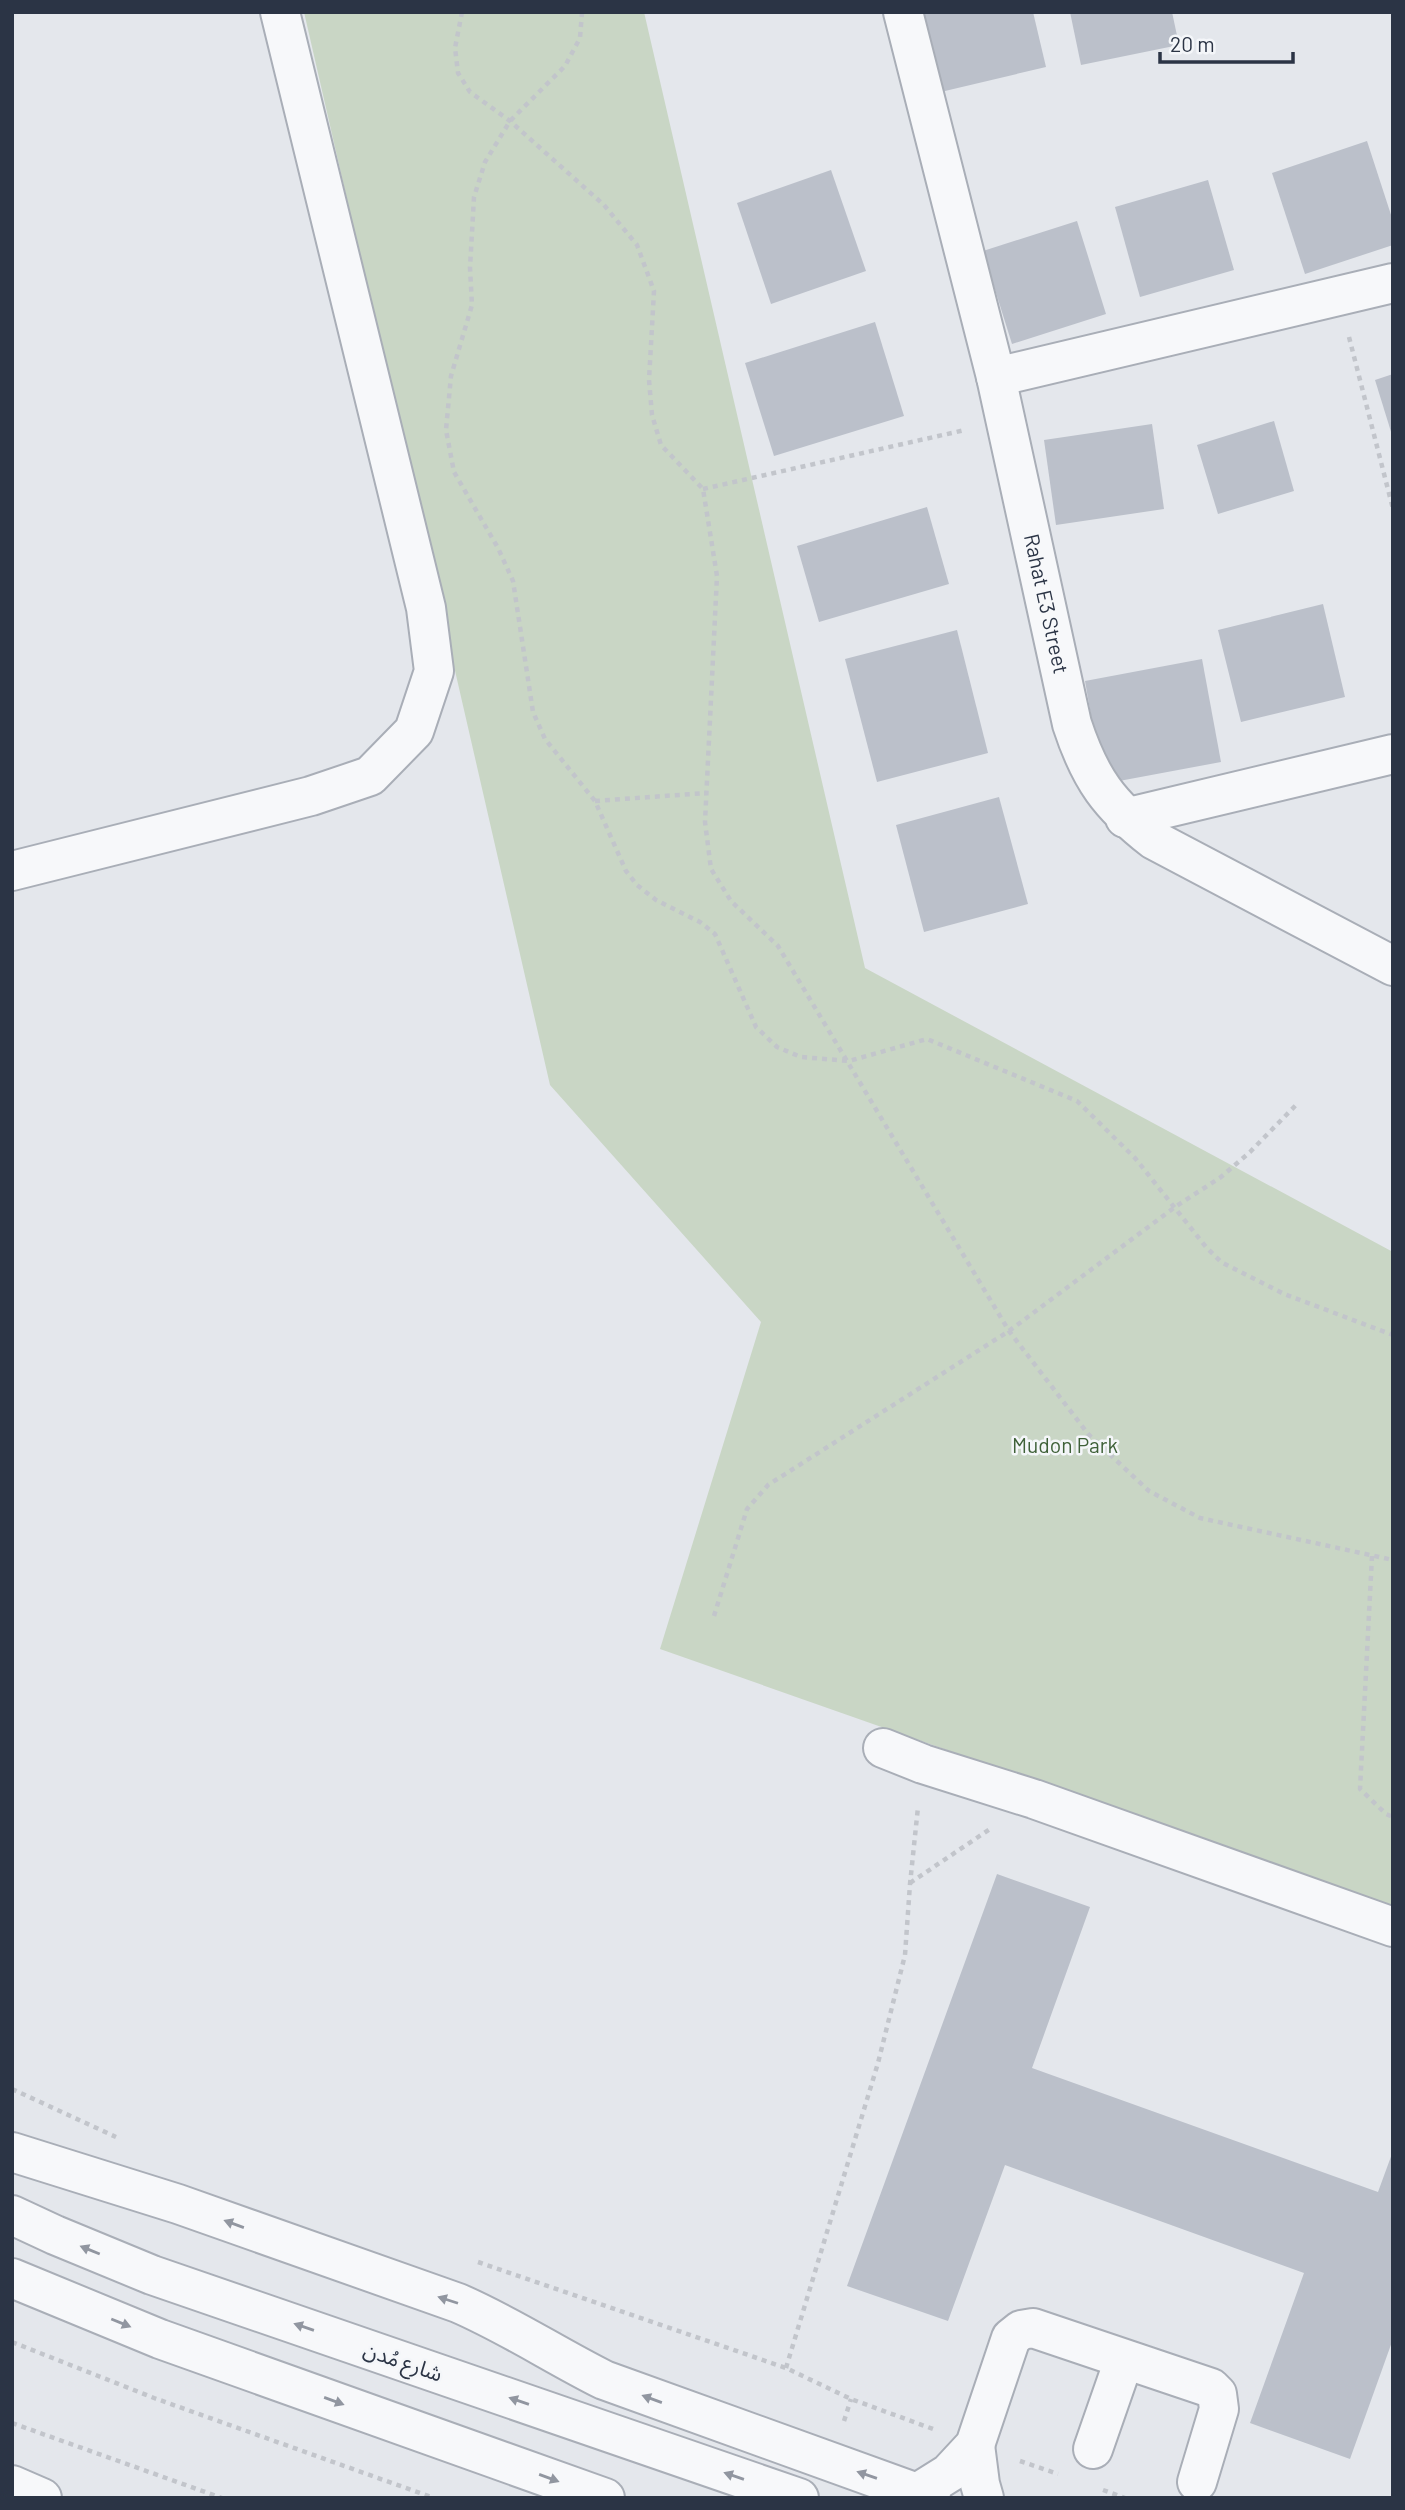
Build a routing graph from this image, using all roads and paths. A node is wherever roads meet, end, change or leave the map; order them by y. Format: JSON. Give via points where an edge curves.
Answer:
{"nodes":[{"id":1,"x":280,"y":12,"type":"edge"},
{"id":2,"x":462,"y":12,"type":"edge"},
{"id":3,"x":582,"y":12,"type":"edge"},
{"id":4,"x":903,"y":12,"type":"edge"},
{"id":5,"x":510,"y":121,"type":"junction"},
{"id":6,"x":1393,"y":283,"type":"edge"},
{"id":7,"x":1339,"y":296,"type":"junction"},
{"id":8,"x":996,"y":377,"type":"junction"},
{"id":9,"x":1004,"y":422,"type":"junction"},
{"id":10,"x":703,"y":489,"type":"junction"},
{"id":11,"x":1393,"y":509,"type":"edge"},
{"id":12,"x":1393,"y":754,"type":"edge"},
{"id":13,"x":706,"y":793,"type":"junction"},
{"id":14,"x":595,"y":801,"type":"junction"},
{"id":15,"x":1125,"y":818,"type":"junction"},
{"id":16,"x":12,"y":871,"type":"edge"},
{"id":17,"x":1393,"y":966,"type":"edge"},
{"id":18,"x":849,"y":1061,"type":"junction"},
{"id":19,"x":1296,"y":1105,"type":"dead end"},
{"id":20,"x":1175,"y":1208,"type":"junction"},
{"id":21,"x":1009,"y":1331,"type":"junction"},
{"id":22,"x":1393,"y":1335,"type":"edge"},
{"id":23,"x":1373,"y":1556,"type":"junction"},
{"id":24,"x":1393,"y":1560,"type":"edge"},
{"id":25,"x":714,"y":1616,"type":"dead end"},
{"id":26,"x":883,"y":1748,"type":"dead end"},
{"id":27,"x":923,"y":1764,"type":"junction"},
{"id":28,"x":1034,"y":1799,"type":"junction"},
{"id":29,"x":1393,"y":1817,"type":"edge"},
{"id":30,"x":910,"y":1884,"type":"junction"},
{"id":31,"x":1393,"y":1927,"type":"edge"},
{"id":32,"x":12,"y":2089,"type":"edge"},
{"id":33,"x":121,"y":2139,"type":"dead end"},
{"id":34,"x":12,"y":2152,"type":"edge"},
{"id":35,"x":12,"y":2215,"type":"edge"},
{"id":36,"x":473,"y":2261,"type":"dead end"},
{"id":37,"x":12,"y":2278,"type":"edge"},
{"id":38,"x":12,"y":2342,"type":"edge"},
{"id":39,"x":1124,"y":2360,"type":"junction"},
{"id":40,"x":786,"y":2368,"type":"junction"},
{"id":41,"x":12,"y":2423,"type":"edge"},
{"id":42,"x":975,"y":2445,"type":"junction"},
{"id":43,"x":1093,"y":2449,"type":"dead end"},
{"id":44,"x":1062,"y":2476,"type":"dead end"},
{"id":45,"x":1197,"y":2482,"type":"dead end"},
{"id":46,"x":12,"y":2485,"type":"edge"},
{"id":47,"x":1100,"y":2489,"type":"dead end"},
{"id":48,"x":924,"y":2495,"type":"edge"},
{"id":49,"x":42,"y":2498,"type":"edge"},
{"id":50,"x":222,"y":2498,"type":"edge"},
{"id":51,"x":434,"y":2498,"type":"edge"},
{"id":52,"x":605,"y":2498,"type":"edge"},
{"id":53,"x":799,"y":2498,"type":"edge"},
{"id":54,"x":984,"y":2498,"type":"edge"},
{"id":55,"x":1125,"y":2498,"type":"edge"}],
"edges":[{"from":1,"to":16,"type":"street","via":[[426,608],[434,671],[414,731],[370,776],[310,796]]},
{"from":2,"to":5,"type":"path","via":[[455,48],[458,73],[470,92]]},
{"from":3,"to":5,"type":"path","via":[[580,38],[565,66]]},
{"from":4,"to":8,"type":"street","name":"Rahat E3 Street"},
{"from":5,"to":10,"type":"path","via":[[604,205],[637,246],[654,291],[649,380],[652,415],[661,445]]},
{"from":5,"to":14,"type":"path","via":[[485,162],[474,197],[472,304],[451,376],[446,430],[454,472],[513,581],[533,712],[545,739]]},
{"from":6,"to":7,"type":"street"},
{"from":7,"to":8,"type":"street"},
{"from":7,"to":11,"type":"path"},
{"from":8,"to":9,"type":"street","name":"Rahat E3 Street"},
{"from":9,"to":10,"type":"path"},
{"from":9,"to":15,"type":"street","name":"Rahat E3 Street","via":[[1072,724],[1084,759]]},
{"from":10,"to":13,"type":"path","via":[[717,576]]},
{"from":12,"to":15,"type":"street"},
{"from":13,"to":14,"type":"path"},
{"from":13,"to":18,"type":"path","via":[[711,869],[731,901],[778,946]]},
{"from":14,"to":18,"type":"path","via":[[626,872],[637,886],[715,934],[756,1027],[777,1046],[801,1057]]},
{"from":15,"to":17,"type":"street","name":"Rahat E3 Street","via":[[1183,857]]},
{"from":18,"to":20,"type":"path","via":[[926,1039],[1077,1101],[1135,1158]]},
{"from":18,"to":21,"type":"path"},
{"from":19,"to":20,"type":"path","via":[[1221,1177]]},
{"from":20,"to":21,"type":"path"},
{"from":20,"to":22,"type":"path","via":[[1221,1262],[1284,1294]]},
{"from":21,"to":23,"type":"path","via":[[1089,1435],[1149,1491],[1200,1518]]},
{"from":21,"to":25,"type":"path","via":[[768,1485],[747,1509]]},
{"from":23,"to":24,"type":"path"},
{"from":23,"to":29,"type":"path","via":[[1360,1789]]},
{"from":26,"to":27,"type":"street"},
{"from":27,"to":28,"type":"street"},
{"from":27,"to":30,"type":"path"},
{"from":28,"to":30,"type":"path"},
{"from":28,"to":31,"type":"street"},
{"from":30,"to":40,"type":"path","via":[[905,1955],[882,2050]]},
{"from":32,"to":33,"type":"path"},
{"from":48,"to":34,"type":"street","one_way":true,"via":[[629,2390],[458,2303],[178,2204]]},
{"from":53,"to":35,"type":"street","name":"شارع مُدن","one_way":true,"via":[[152,2275]]},
{"from":36,"to":40,"type":"path"},
{"from":37,"to":52,"type":"street","one_way":true,"via":[[160,2339]]},
{"from":38,"to":51,"type":"path"},
{"from":39,"to":42,"type":"street","via":[[1033,2328],[1021,2330],[1011,2338]]},
{"from":39,"to":43,"type":"street"},
{"from":39,"to":45,"type":"street","via":[[1211,2388],[1217,2394],[1219,2409]]},
{"from":40,"to":42,"type":"path","via":[[851,2399]]},
{"from":41,"to":50,"type":"path"},
{"from":42,"to":44,"type":"path"},
{"from":42,"to":48,"type":"street"},
{"from":42,"to":54,"type":"street"},
{"from":46,"to":49,"type":"street"},
{"from":47,"to":55,"type":"path"}]}
